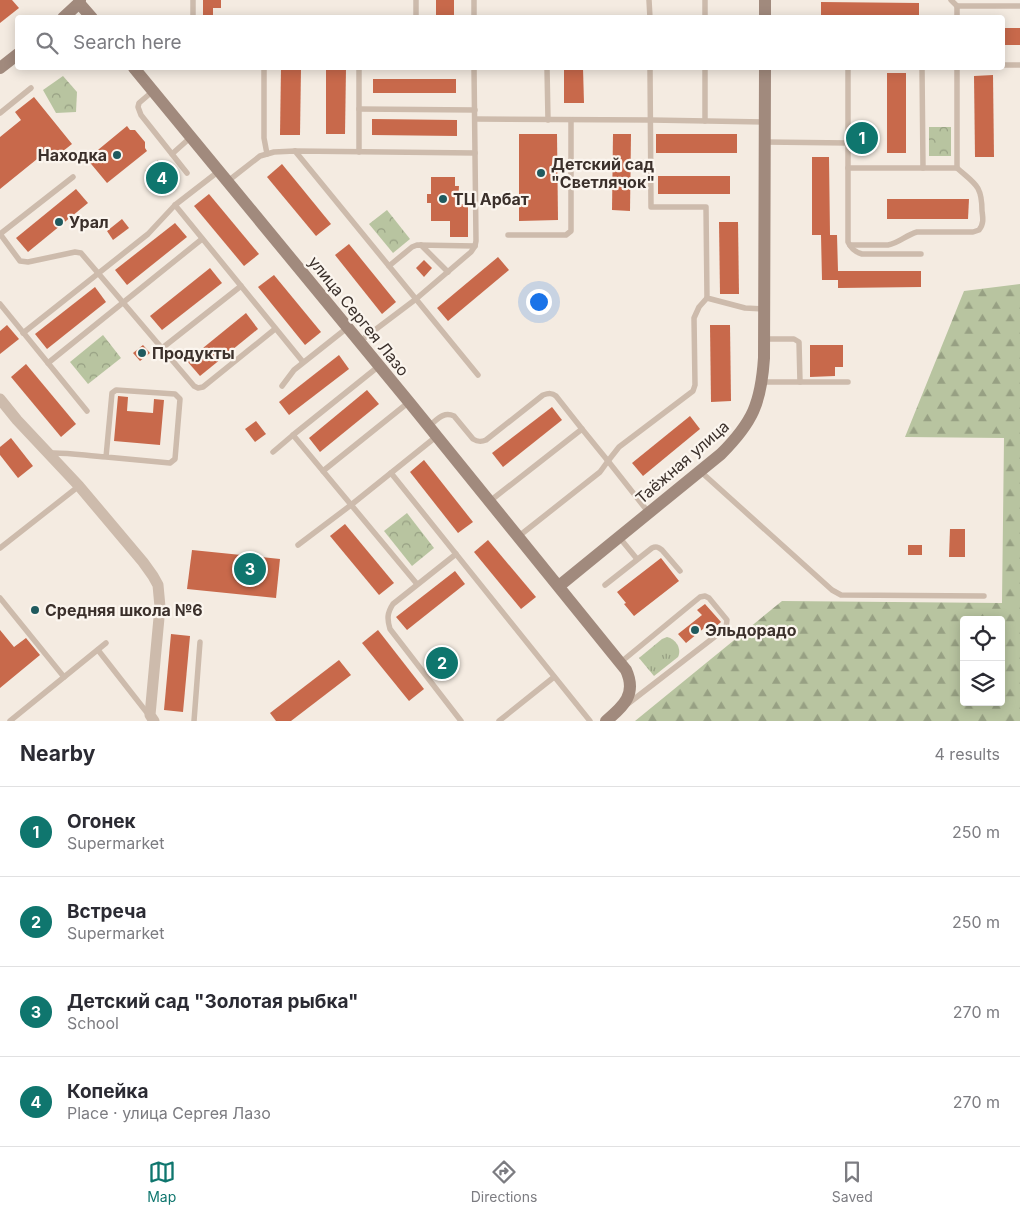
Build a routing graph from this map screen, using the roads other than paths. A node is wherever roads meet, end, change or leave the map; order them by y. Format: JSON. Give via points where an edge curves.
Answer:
{"nodes":[{"id":1,"x":193,"y":0,"type":"edge"},
{"id":2,"x":416,"y":0,"type":"edge"},
{"id":3,"x":474,"y":0,"type":"edge"},
{"id":4,"x":649,"y":0,"type":"edge"},
{"id":5,"x":705,"y":0,"type":"edge"},
{"id":6,"x":765,"y":0,"type":"edge"},
{"id":7,"x":951,"y":0,"type":"edge"},
{"id":8,"x":80,"y":2,"type":"edge"},
{"id":9,"x":957,"y":6,"type":"junction"},
{"id":10,"x":1020,"y":6,"type":"edge"},
{"id":11,"x":66,"y":15,"type":"edge"},
{"id":12,"x":90,"y":15,"type":"edge"},
{"id":13,"x":193,"y":15,"type":"edge"},
{"id":14,"x":416,"y":15,"type":"edge"},
{"id":15,"x":474,"y":15,"type":"edge"},
{"id":16,"x":650,"y":15,"type":"edge"},
{"id":17,"x":705,"y":15,"type":"edge"},
{"id":18,"x":765,"y":15,"type":"edge"},
{"id":19,"x":957,"y":15,"type":"edge"},
{"id":20,"x":15,"y":56,"type":"edge"},
{"id":21,"x":1005,"y":65,"type":"edge"},
{"id":22,"x":1020,"y":65,"type":"edge"},
{"id":23,"x":0,"y":68,"type":"edge"},
{"id":24,"x":136,"y":70,"type":"edge"},
{"id":25,"x":264,"y":70,"type":"edge"},
{"id":26,"x":359,"y":70,"type":"edge"},
{"id":27,"x":474,"y":70,"type":"edge"},
{"id":28,"x":548,"y":70,"type":"edge"},
{"id":29,"x":650,"y":70,"type":"edge"},
{"id":30,"x":705,"y":70,"type":"edge"},
{"id":31,"x":765,"y":70,"type":"edge"},
{"id":32,"x":848,"y":70,"type":"edge"},
{"id":33,"x":922,"y":70,"type":"edge"},
{"id":34,"x":957,"y":70,"type":"edge"},
{"id":35,"x":31,"y":88,"type":"dead end"},
{"id":36,"x":153,"y":91,"type":"junction"},
{"id":37,"x":359,"y":109,"type":"junction"},
{"id":38,"x":475,"y":110,"type":"junction"},
{"id":39,"x":0,"y":113,"type":"edge"},
{"id":40,"x":475,"y":120,"type":"junction"},
{"id":41,"x":548,"y":120,"type":"junction"},
{"id":42,"x":571,"y":120,"type":"junction"},
{"id":43,"x":651,"y":120,"type":"junction"},
{"id":44,"x":705,"y":121,"type":"junction"},
{"id":45,"x":764,"y":122,"type":"junction"},
{"id":46,"x":191,"y":137,"type":"junction"},
{"id":47,"x":764,"y":142,"type":"junction"},
{"id":48,"x":848,"y":143,"type":"junction"},
{"id":49,"x":295,"y":151,"type":"junction"},
{"id":50,"x":359,"y":152,"type":"junction"},
{"id":51,"x":475,"y":153,"type":"junction"},
{"id":52,"x":172,"y":154,"type":"junction"},
{"id":53,"x":267,"y":154,"type":"junction"},
{"id":54,"x":848,"y":168,"type":"junction"},
{"id":55,"x":922,"y":168,"type":"junction"},
{"id":56,"x":957,"y":168,"type":"junction"},
{"id":57,"x":219,"y":171,"type":"junction"},
{"id":58,"x":187,"y":172,"type":"dead end"},
{"id":59,"x":73,"y":177,"type":"dead end"},
{"id":60,"x":228,"y":181,"type":"junction"},
{"id":61,"x":175,"y":205,"type":"junction"},
{"id":62,"x":0,"y":234,"type":"edge"},
{"id":63,"x":508,"y":235,"type":"dead end"},
{"id":64,"x":202,"y":239,"type":"junction"},
{"id":65,"x":421,"y":245,"type":"junction"},
{"id":66,"x":850,"y":245,"type":"junction"},
{"id":67,"x":475,"y":246,"type":"junction"},
{"id":68,"x":921,"y":254,"type":"dead end"},
{"id":69,"x":389,"y":266,"type":"junction"},
{"id":70,"x":448,"y":272,"type":"junction"},
{"id":71,"x":98,"y":274,"type":"junction"},
{"id":72,"x":240,"y":286,"type":"junction"},
{"id":73,"x":416,"y":298,"type":"junction"},
{"id":74,"x":707,"y":298,"type":"junction"},
{"id":75,"x":0,"y":304,"type":"edge"},
{"id":76,"x":123,"y":304,"type":"junction"},
{"id":77,"x":764,"y":309,"type":"junction"},
{"id":78,"x":348,"y":328,"type":"junction"},
{"id":79,"x":275,"y":329,"type":"junction"},
{"id":80,"x":23,"y":333,"type":"junction"},
{"id":81,"x":764,"y":339,"type":"junction"},
{"id":82,"x":359,"y":342,"type":"junction"},
{"id":83,"x":161,"y":349,"type":"junction"},
{"id":84,"x":303,"y":362,"type":"junction"},
{"id":85,"x":48,"y":363,"type":"junction"},
{"id":86,"x":379,"y":366,"type":"junction"},
{"id":87,"x":478,"y":375,"type":"dead end"},
{"id":88,"x":762,"y":382,"type":"junction"},
{"id":89,"x":800,"y":382,"type":"junction"},
{"id":90,"x":848,"y":382,"type":"dead end"},
{"id":91,"x":282,"y":386,"type":"dead end"},
{"id":92,"x":0,"y":399,"type":"edge"},
{"id":93,"x":409,"y":402,"type":"junction"},
{"id":94,"x":87,"y":411,"type":"dead end"},
{"id":95,"x":582,"y":429,"type":"junction"},
{"id":96,"x":433,"y":431,"type":"junction"},
{"id":97,"x":293,"y":435,"type":"junction"},
{"id":98,"x":273,"y":452,"type":"dead end"},
{"id":99,"x":49,"y":453,"type":"junction"},
{"id":100,"x":106,"y":457,"type":"junction"},
{"id":101,"x":608,"y":461,"type":"junction"},
{"id":102,"x":323,"y":471,"type":"junction"},
{"id":103,"x":700,"y":471,"type":"junction"},
{"id":104,"x":391,"y":473,"type":"junction"},
{"id":105,"x":78,"y":486,"type":"junction"},
{"id":106,"x":490,"y":501,"type":"junction"},
{"id":107,"x":351,"y":505,"type":"junction"},
{"id":108,"x":650,"y":512,"type":"junction"},
{"id":109,"x":519,"y":536,"type":"junction"},
{"id":110,"x":619,"y":537,"type":"junction"},
{"id":111,"x":298,"y":545,"type":"dead end"},
{"id":112,"x":0,"y":548,"type":"edge"},
{"id":113,"x":456,"y":554,"type":"junction"},
{"id":114,"x":637,"y":559,"type":"junction"},
{"id":115,"x":680,"y":572,"type":"dead end"},
{"id":116,"x":418,"y":584,"type":"junction"},
{"id":117,"x":605,"y":585,"type":"dead end"},
{"id":118,"x":559,"y":586,"type":"junction"},
{"id":119,"x":984,"y":596,"type":"dead end"},
{"id":120,"x":0,"y":598,"type":"edge"},
{"id":121,"x":200,"y":642,"type":"dead end"},
{"id":122,"x":106,"y":643,"type":"dead end"},
{"id":123,"x":98,"y":650,"type":"junction"},
{"id":124,"x":621,"y":662,"type":"junction"},
{"id":125,"x":64,"y":677,"type":"junction"},
{"id":126,"x":554,"y":677,"type":"junction"},
{"id":127,"x":619,"y":710,"type":"junction"},
{"id":128,"x":152,"y":718,"type":"edge"},
{"id":129,"x":10,"y":721,"type":"edge"},
{"id":130,"x":194,"y":721,"type":"edge"},
{"id":131,"x":462,"y":721,"type":"edge"},
{"id":132,"x":499,"y":721,"type":"edge"},
{"id":133,"x":590,"y":721,"type":"edge"},
{"id":134,"x":606,"y":721,"type":"edge"}],
"edges":[{"from":1,"to":13,"type":"lane"},
{"from":2,"to":14,"type":"lane"},
{"from":3,"to":15,"type":"lane"},
{"from":4,"to":16,"type":"lane"},
{"from":5,"to":17,"type":"lane"},
{"from":6,"to":18,"type":"street"},
{"from":7,"to":9,"type":"lane"},
{"from":8,"to":11,"type":"street"},
{"from":8,"to":12,"type":"street"},
{"from":9,"to":10,"type":"lane"},
{"from":9,"to":19,"type":"lane"},
{"from":20,"to":23,"type":"street"},
{"from":21,"to":22,"type":"lane"},
{"from":24,"to":36,"type":"street","name":"улица Сергея Лазо"},
{"from":25,"to":53,"type":"lane"},
{"from":26,"to":37,"type":"lane"},
{"from":27,"to":38,"type":"lane"},
{"from":28,"to":41,"type":"lane"},
{"from":29,"to":43,"type":"lane"},
{"from":30,"to":44,"type":"lane"},
{"from":31,"to":45,"type":"street","name":"Таёжная улица"},
{"from":32,"to":48,"type":"lane"},
{"from":33,"to":55,"type":"lane"},
{"from":34,"to":56,"type":"lane"},
{"from":35,"to":39,"type":"lane"},
{"from":36,"to":46,"type":"street","name":"улица Сергея Лазо"},
{"from":36,"to":52,"type":"lane","via":[[139,103],[140,115]]},
{"from":37,"to":38,"type":"lane"},
{"from":37,"to":50,"type":"lane"},
{"from":38,"to":40,"type":"lane"},
{"from":40,"to":41,"type":"lane"},
{"from":40,"to":51,"type":"lane"},
{"from":41,"to":42,"type":"lane"},
{"from":42,"to":43,"type":"lane"},
{"from":42,"to":63,"type":"lane","via":[[569,234]]},
{"from":43,"to":44,"type":"lane"},
{"from":43,"to":74,"type":"lane","via":[[651,206],[706,207]]},
{"from":44,"to":45,"type":"lane"},
{"from":45,"to":47,"type":"street","name":"Таёжная улица"},
{"from":46,"to":52,"type":"lane"},
{"from":46,"to":57,"type":"street","name":"улица Сергея Лазо"},
{"from":47,"to":48,"type":"lane"},
{"from":47,"to":77,"type":"street","name":"Таёжная улица"},
{"from":48,"to":54,"type":"lane"},
{"from":49,"to":50,"type":"lane"},
{"from":49,"to":53,"type":"lane"},
{"from":49,"to":69,"type":"lane"},
{"from":50,"to":51,"type":"lane"},
{"from":51,"to":67,"type":"lane"},
{"from":52,"to":58,"type":"lane"},
{"from":53,"to":60,"type":"lane"},
{"from":54,"to":55,"type":"lane"},
{"from":54,"to":66,"type":"lane"},
{"from":55,"to":56,"type":"lane"},
{"from":56,"to":66,"type":"lane","via":[[980,191],[983,223],[979,230],[917,232],[888,246]]},
{"from":57,"to":60,"type":"street","name":"улица Сергея Лазо"},
{"from":57,"to":61,"type":"lane"},
{"from":59,"to":62,"type":"lane"},
{"from":60,"to":78,"type":"street","name":"улица Сергея Лазо"},
{"from":61,"to":64,"type":"lane"},
{"from":61,"to":71,"type":"lane","via":[[148,234]]},
{"from":62,"to":71,"type":"lane","via":[[20,260],[28,262],[81,253]]},
{"from":64,"to":72,"type":"lane"},
{"from":64,"to":76,"type":"lane"},
{"from":65,"to":67,"type":"lane"},
{"from":65,"to":69,"type":"lane","via":[[412,247]]},
{"from":65,"to":70,"type":"lane"},
{"from":66,"to":68,"type":"lane","via":[[855,252],[862,254]]},
{"from":67,"to":70,"type":"lane"},
{"from":69,"to":73,"type":"lane"},
{"from":70,"to":73,"type":"lane"},
{"from":71,"to":76,"type":"lane"},
{"from":71,"to":80,"type":"lane"},
{"from":72,"to":79,"type":"lane"},
{"from":72,"to":83,"type":"lane"},
{"from":73,"to":82,"type":"lane"},
{"from":73,"to":87,"type":"lane"},
{"from":74,"to":77,"type":"lane","via":[[745,308]]},
{"from":74,"to":101,"type":"lane","via":[[694,318],[693,391],[619,447]]},
{"from":75,"to":80,"type":"lane"},
{"from":76,"to":83,"type":"lane"},
{"from":76,"to":85,"type":"lane"},
{"from":77,"to":81,"type":"street","name":"Таёжная улица"},
{"from":78,"to":82,"type":"street","name":"улица Сергея Лазо"},
{"from":78,"to":84,"type":"lane"},
{"from":79,"to":83,"type":"lane","via":[[198,388]]},
{"from":79,"to":84,"type":"lane"},
{"from":80,"to":85,"type":"lane"},
{"from":81,"to":88,"type":"street","name":"Таёжная улица"},
{"from":81,"to":89,"type":"lane","via":[[794,339],[799,342]]},
{"from":82,"to":86,"type":"street","name":"улица Сергея Лазо"},
{"from":84,"to":91,"type":"lane"},
{"from":85,"to":94,"type":"lane"},
{"from":86,"to":93,"type":"street","name":"улица Сергея Лазо"},
{"from":86,"to":97,"type":"lane"},
{"from":88,"to":89,"type":"lane"},
{"from":88,"to":103,"type":"street","name":"Таёжная улица","via":[[748,422],[736,439]]},
{"from":89,"to":90,"type":"lane"},
{"from":92,"to":99,"type":"street"},
{"from":93,"to":96,"type":"street","name":"улица Сергея Лазо"},
{"from":93,"to":102,"type":"lane"},
{"from":95,"to":96,"type":"lane","via":[[556,396],[548,393],[482,442],[474,439],[450,414],[442,416]]},
{"from":95,"to":101,"type":"lane"},
{"from":95,"to":106,"type":"lane"},
{"from":96,"to":104,"type":"lane"},
{"from":96,"to":106,"type":"street","name":"улица Сергея Лазо"},
{"from":97,"to":98,"type":"lane"},
{"from":97,"to":102,"type":"lane"},
{"from":99,"to":100,"type":"lane"},
{"from":99,"to":105,"type":"street"},
{"from":100,"to":100,"type":"lane","via":[[170,463],[176,459],[180,399],[175,394],[116,390],[112,393]]},
{"from":101,"to":108,"type":"lane"},
{"from":101,"to":109,"type":"lane","via":[[600,472]]},
{"from":102,"to":107,"type":"lane"},
{"from":103,"to":108,"type":"street","name":"Таёжная улица"},
{"from":103,"to":119,"type":"lane","via":[[841,595]]},
{"from":104,"to":107,"type":"lane"},
{"from":104,"to":113,"type":"lane"},
{"from":105,"to":112,"type":"lane"},
{"from":105,"to":128,"type":"street","via":[[143,562],[158,585],[160,607]]},
{"from":106,"to":109,"type":"street","name":"улица Сергея Лазо"},
{"from":107,"to":111,"type":"lane"},
{"from":107,"to":116,"type":"lane"},
{"from":108,"to":110,"type":"street","name":"Таёжная улица"},
{"from":109,"to":118,"type":"street","name":"улица Сергея Лазо"},
{"from":110,"to":114,"type":"lane"},
{"from":110,"to":118,"type":"street","name":"Таёжная улица"},
{"from":113,"to":116,"type":"lane"},
{"from":113,"to":126,"type":"lane"},
{"from":114,"to":115,"type":"lane","via":[[656,546]]},
{"from":114,"to":117,"type":"lane"},
{"from":116,"to":131,"type":"lane","via":[[388,611],[390,629]]},
{"from":118,"to":124,"type":"street"},
{"from":120,"to":125,"type":"lane"},
{"from":121,"to":130,"type":"lane"},
{"from":122,"to":123,"type":"lane"},
{"from":123,"to":125,"type":"lane"},
{"from":123,"to":128,"type":"lane"},
{"from":124,"to":127,"type":"street","via":[[630,682],[629,694]]},
{"from":124,"to":127,"type":"lane","via":[[700,597],[709,598],[727,620],[726,628]]},
{"from":125,"to":129,"type":"lane"},
{"from":126,"to":132,"type":"lane"},
{"from":126,"to":133,"type":"lane"},
{"from":127,"to":134,"type":"street"}]}
